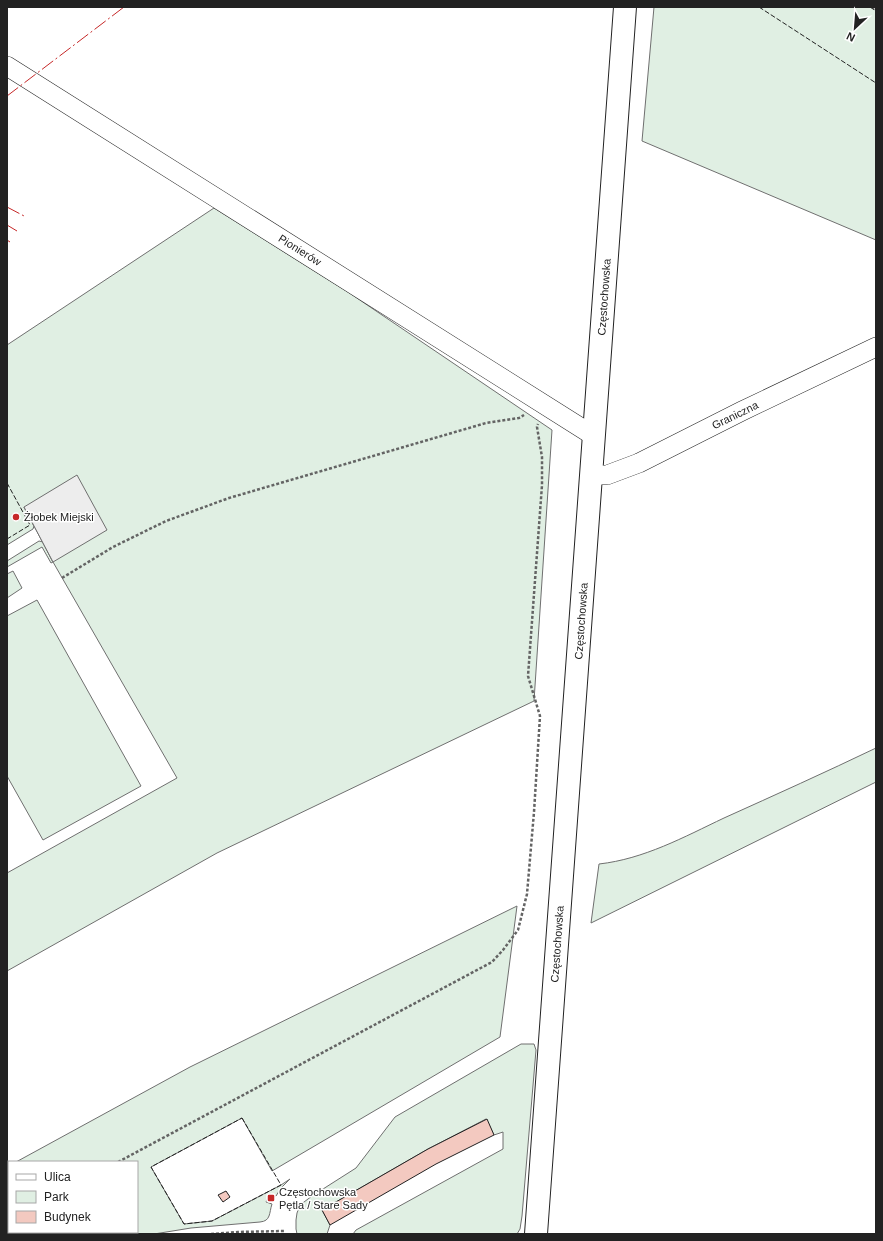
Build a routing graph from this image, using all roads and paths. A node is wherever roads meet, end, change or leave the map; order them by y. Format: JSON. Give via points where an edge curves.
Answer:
{"nodes":[{"id":1,"x":625,"y":7,"type":"edge"},
{"id":2,"x":7,"y":66,"type":"edge"},
{"id":3,"x":876,"y":347,"type":"edge"},
{"id":4,"x":544,"y":404,"type":"junction"},
{"id":5,"x":594,"y":436,"type":"junction"},
{"id":6,"x":591,"y":475,"type":"junction"},
{"id":7,"x":62,"y":578,"type":"dead end"},
{"id":8,"x":120,"y":1161,"type":"edge"},
{"id":9,"x":284,"y":1231,"type":"dead end"},
{"id":10,"x":211,"y":1234,"type":"edge"},
{"id":11,"x":536,"y":1234,"type":"edge"}],
"edges":[{"from":1,"to":5,"type":"main road","name":"Częstochowska"},
{"from":2,"to":4,"type":"street","name":"Pionierów"},
{"from":3,"to":6,"type":"street","name":"Graniczna","via":[[639,462],[607,475]]},
{"from":4,"to":5,"type":"street","name":"Pionierów"},
{"from":4,"to":7,"type":"path","via":[[519,418],[486,423],[229,498],[173,518],[113,547]]},
{"from":4,"to":8,"type":"path","via":[[537,427],[542,458],[542,485],[528,676],[540,716],[527,894],[518,930],[492,962]]},
{"from":5,"to":6,"type":"main road","name":"Częstochowska"},
{"from":6,"to":11,"type":"main road","name":"Częstochowska"},
{"from":9,"to":10,"type":"path"}]}
